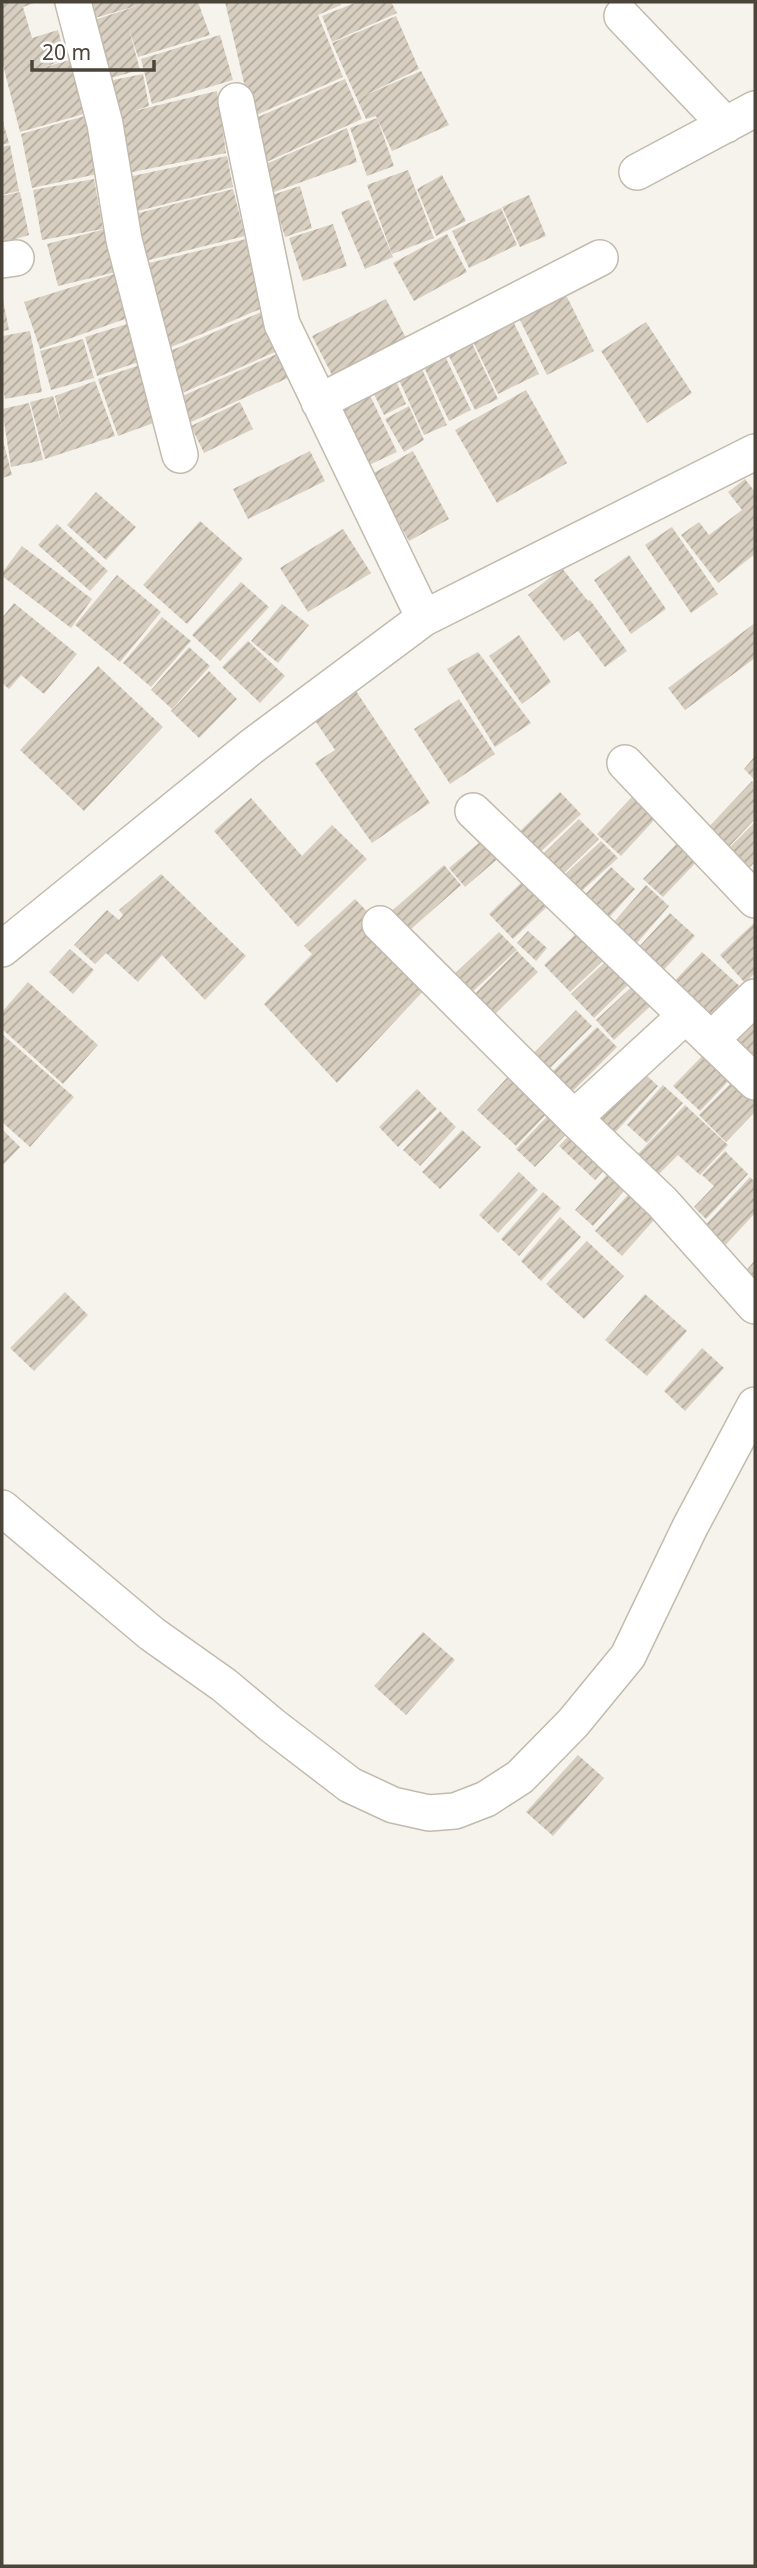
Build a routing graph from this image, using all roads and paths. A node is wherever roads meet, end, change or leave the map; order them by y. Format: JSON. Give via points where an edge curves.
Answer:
{"nodes":[{"id":1,"x":73,"y":2,"type":"edge"},
{"id":2,"x":622,"y":16,"type":"dead end"},
{"id":3,"x":236,"y":101,"type":"dead end"},
{"id":4,"x":741,"y":117,"type":"edge"},
{"id":5,"x":637,"y":172,"type":"dead end"},
{"id":6,"x":600,"y":258,"type":"dead end"},
{"id":7,"x":319,"y":402,"type":"junction"},
{"id":8,"x":755,"y":452,"type":"edge"},
{"id":9,"x":180,"y":455,"type":"dead end"},
{"id":10,"x":424,"y":618,"type":"junction"},
{"id":11,"x":625,"y":763,"type":"dead end"},
{"id":12,"x":473,"y":811,"type":"dead end"},
{"id":13,"x":755,"y":900,"type":"edge"},
{"id":14,"x":380,"y":924,"type":"dead end"},
{"id":15,"x":2,"y":950,"type":"edge"},
{"id":16,"x":755,"y":997,"type":"edge"},
{"id":17,"x":685,"y":1016,"type":"junction"},
{"id":18,"x":711,"y":1040,"type":"junction"},
{"id":19,"x":755,"y":1082,"type":"edge"},
{"id":20,"x":574,"y":1118,"type":"junction"},
{"id":21,"x":755,"y":1306,"type":"edge"},
{"id":22,"x":755,"y":1405,"type":"edge"},
{"id":23,"x":2,"y":1508,"type":"edge"}],
"edges":[{"from":1,"to":9,"type":"street","via":[[105,124],[124,240]]},
{"from":2,"to":4,"type":"street"},
{"from":3,"to":7,"type":"street","via":[[282,324]]},
{"from":4,"to":5,"type":"street"},
{"from":6,"to":7,"type":"street"},
{"from":7,"to":10,"type":"street"},
{"from":8,"to":10,"type":"street"},
{"from":10,"to":15,"type":"street","via":[[251,747]]},
{"from":11,"to":13,"type":"street"},
{"from":12,"to":17,"type":"street"},
{"from":14,"to":20,"type":"street"},
{"from":16,"to":18,"type":"street"},
{"from":17,"to":18,"type":"street"},
{"from":17,"to":20,"type":"street"},
{"from":18,"to":19,"type":"street"},
{"from":20,"to":21,"type":"street","via":[[662,1202]]},
{"from":22,"to":23,"type":"street","via":[[628,1656],[573,1723],[520,1777],[486,1799],[455,1811],[429,1813],[393,1805],[350,1785],[152,1634]]}]}
